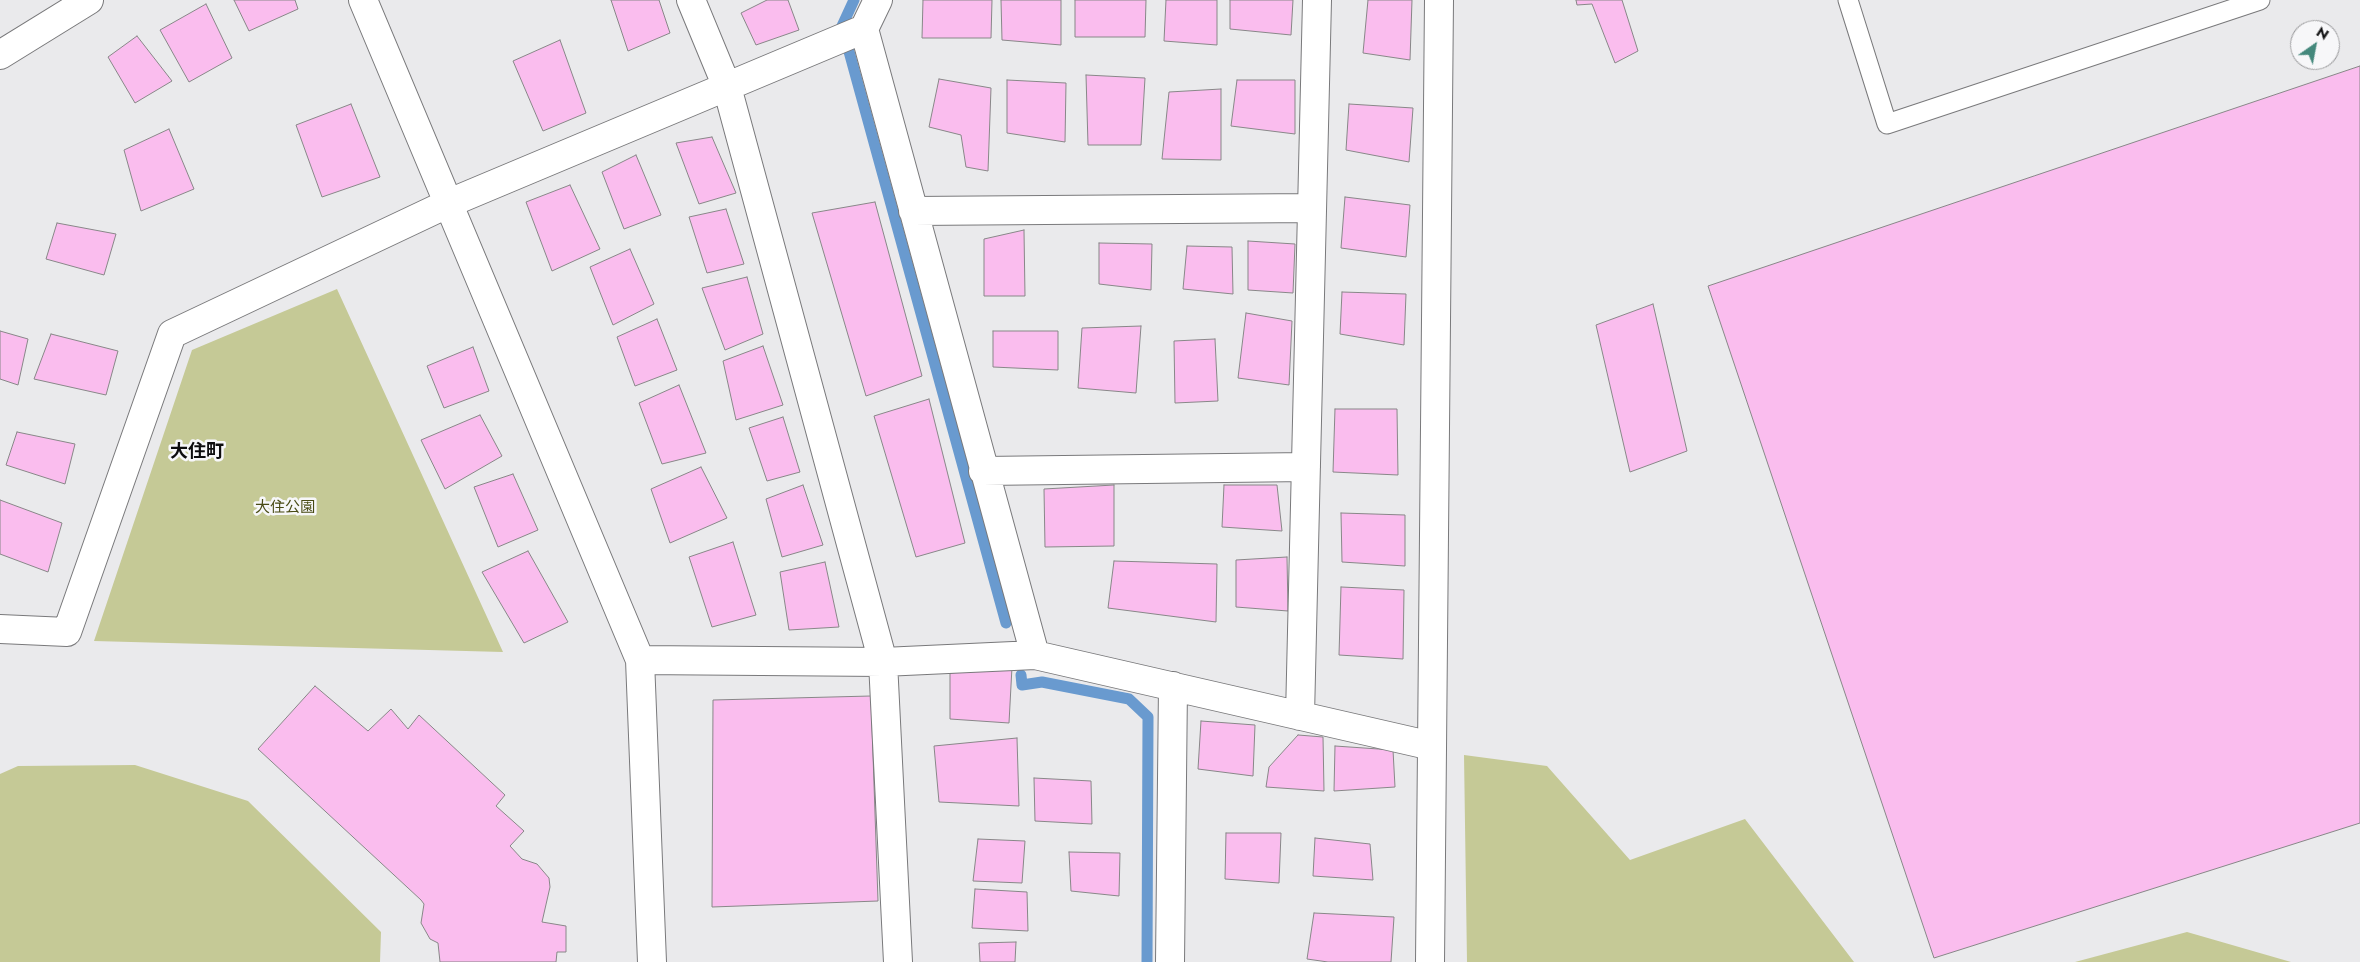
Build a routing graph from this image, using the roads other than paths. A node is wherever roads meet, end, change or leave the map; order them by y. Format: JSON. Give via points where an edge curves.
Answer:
{"nodes":[{"id":1,"x":89,"y":0,"type":"edge"},
{"id":2,"x":363,"y":0,"type":"edge"},
{"id":3,"x":691,"y":0,"type":"edge"},
{"id":4,"x":878,"y":0,"type":"edge"},
{"id":5,"x":1317,"y":0,"type":"edge"},
{"id":6,"x":1439,"y":0,"type":"edge"},
{"id":7,"x":1848,"y":0,"type":"edge"},
{"id":8,"x":2260,"y":0,"type":"edge"},
{"id":9,"x":852,"y":35,"type":"junction"},
{"id":10,"x":0,"y":55,"type":"edge"},
{"id":11,"x":727,"y":87,"type":"junction"},
{"id":12,"x":447,"y":204,"type":"junction"},
{"id":13,"x":1312,"y":208,"type":"junction"},
{"id":14,"x":913,"y":211,"type":"junction"},
{"id":15,"x":1306,"y":467,"type":"junction"},
{"id":16,"x":983,"y":471,"type":"junction"},
{"id":17,"x":0,"y":629,"type":"edge"},
{"id":18,"x":1035,"y":655,"type":"junction"},
{"id":19,"x":640,"y":660,"type":"junction"},
{"id":20,"x":883,"y":662,"type":"junction"},
{"id":21,"x":1173,"y":686,"type":"junction"},
{"id":22,"x":1300,"y":716,"type":"junction"},
{"id":23,"x":1432,"y":746,"type":"junction"},
{"id":24,"x":652,"y":962,"type":"edge"},
{"id":25,"x":898,"y":962,"type":"edge"},
{"id":26,"x":1170,"y":962,"type":"edge"},
{"id":27,"x":1430,"y":962,"type":"edge"}],
"edges":[{"from":1,"to":10,"type":"street"},
{"from":2,"to":12,"type":"street"},
{"from":3,"to":11,"type":"street"},
{"from":4,"to":9,"type":"street"},
{"from":5,"to":13,"type":"street"},
{"from":6,"to":23,"type":"street"},
{"from":7,"to":8,"type":"lane","via":[[1887,124]]},
{"from":9,"to":11,"type":"street"},
{"from":9,"to":14,"type":"street"},
{"from":11,"to":12,"type":"street"},
{"from":11,"to":20,"type":"street"},
{"from":12,"to":17,"type":"street","via":[[172,334],[66,632]]},
{"from":12,"to":19,"type":"street"},
{"from":13,"to":14,"type":"street"},
{"from":13,"to":15,"type":"street"},
{"from":14,"to":16,"type":"street"},
{"from":15,"to":16,"type":"street"},
{"from":15,"to":22,"type":"street"},
{"from":16,"to":18,"type":"street"},
{"from":18,"to":20,"type":"street"},
{"from":18,"to":21,"type":"street"},
{"from":19,"to":20,"type":"street"},
{"from":19,"to":24,"type":"street"},
{"from":20,"to":25,"type":"street"},
{"from":21,"to":22,"type":"street"},
{"from":21,"to":26,"type":"street"},
{"from":22,"to":23,"type":"street"},
{"from":23,"to":27,"type":"street"}]}
